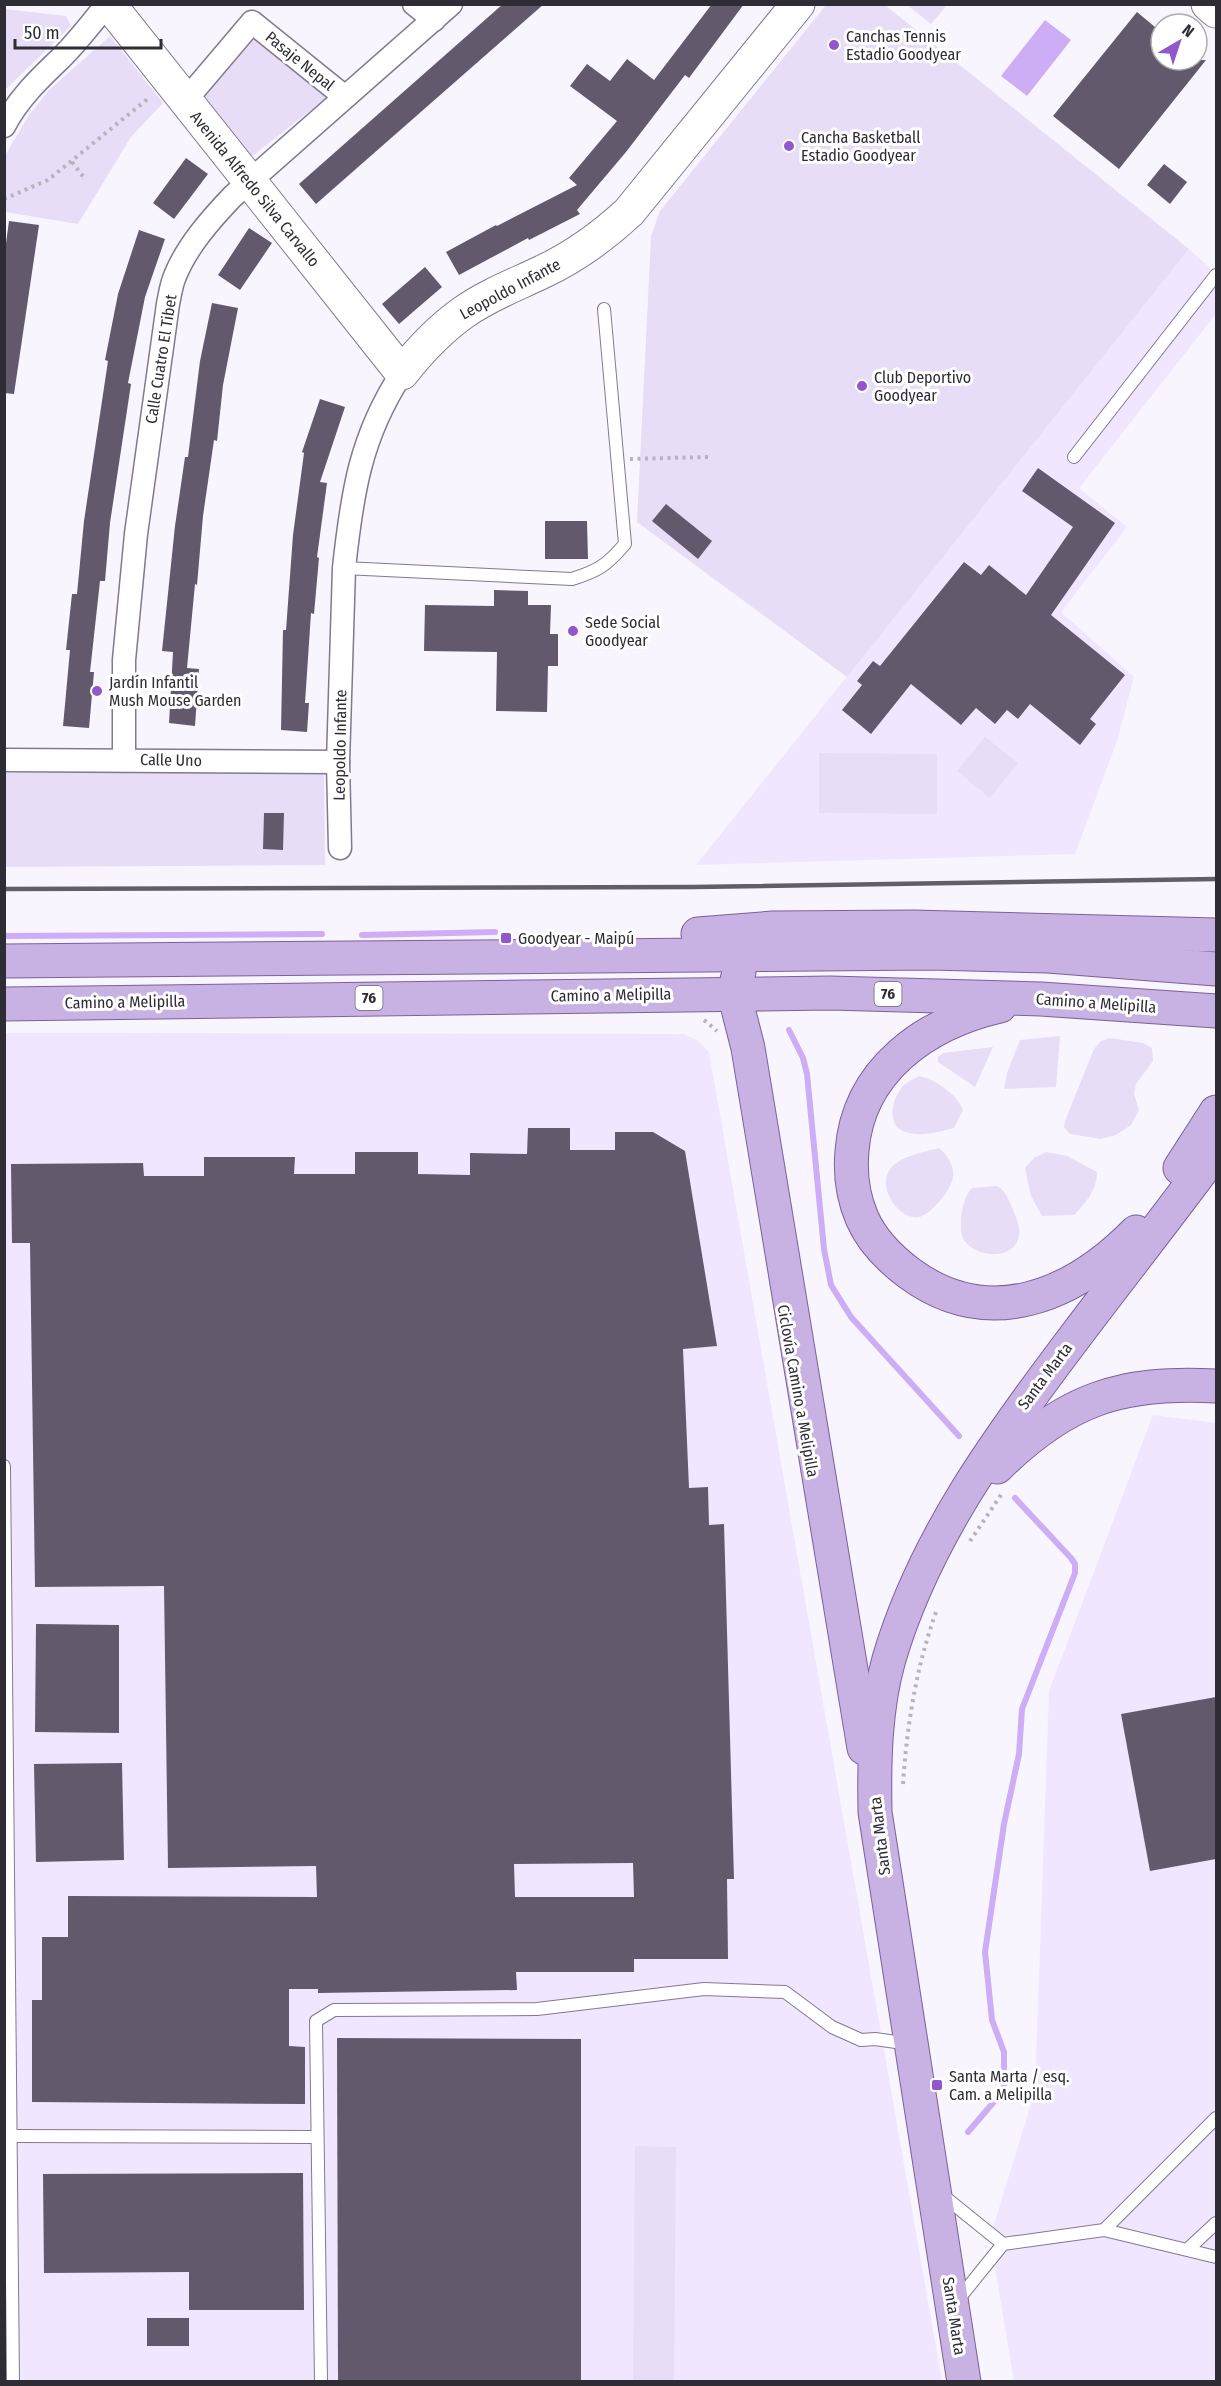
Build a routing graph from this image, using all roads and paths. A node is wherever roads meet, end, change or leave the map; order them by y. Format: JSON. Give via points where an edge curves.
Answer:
{"nodes":[{"id":1,"x":108,"y":4,"type":"edge"},
{"id":2,"x":414,"y":4,"type":"edge"},
{"id":3,"x":451,"y":4,"type":"edge"},
{"id":4,"x":798,"y":4,"type":"edge"},
{"id":5,"x":1208,"y":4,"type":"edge"},
{"id":6,"x":1216,"y":11,"type":"edge"},
{"id":7,"x":434,"y":20,"type":"junction"},
{"id":8,"x":177,"y":91,"type":"junction"},
{"id":9,"x":345,"y":97,"type":"junction"},
{"id":10,"x":4,"y":126,"type":"edge"},
{"id":11,"x":72,"y":162,"type":"junction"},
{"id":12,"x":85,"y":179,"type":"dead end"},
{"id":13,"x":249,"y":181,"type":"junction"},
{"id":14,"x":4,"y":199,"type":"edge"},
{"id":15,"x":1216,"y":275,"type":"edge"},
{"id":16,"x":604,"y":309,"type":"dead end"},
{"id":17,"x":402,"y":373,"type":"junction"},
{"id":18,"x":709,"y":457,"type":"dead end"},
{"id":19,"x":1074,"y":457,"type":"dead end"},
{"id":20,"x":618,"y":459,"type":"junction"},
{"id":21,"x":344,"y":568,"type":"junction"},
{"id":22,"x":4,"y":759,"type":"edge"},
{"id":23,"x":124,"y":759,"type":"junction"},
{"id":24,"x":338,"y":762,"type":"junction"},
{"id":25,"x":340,"y":848,"type":"dead end"},
{"id":26,"x":1216,"y":935,"type":"edge"},
{"id":27,"x":758,"y":953,"type":"junction"},
{"id":28,"x":569,"y":955,"type":"junction"},
{"id":29,"x":4,"y":961,"type":"edge"},
{"id":30,"x":1216,"y":969,"type":"edge"},
{"id":31,"x":734,"y":993,"type":"junction"},
{"id":32,"x":1041,"y":999,"type":"junction"},
{"id":33,"x":4,"y":1004,"type":"edge"},
{"id":34,"x":1216,"y":1011,"type":"edge"},
{"id":35,"x":695,"y":1017,"type":"dead end"},
{"id":36,"x":721,"y":1036,"type":"dead end"},
{"id":37,"x":1216,"y":1112,"type":"edge"},
{"id":38,"x":1216,"y":1151,"type":"edge"},
{"id":39,"x":1142,"y":1227,"type":"junction"},
{"id":40,"x":1096,"y":1309,"type":"junction"},
{"id":41,"x":1216,"y":1386,"type":"edge"},
{"id":42,"x":4,"y":1466,"type":"edge"},
{"id":43,"x":1005,"y":1488,"type":"dead end"},
{"id":44,"x":955,"y":1538,"type":"junction"},
{"id":45,"x":938,"y":1605,"type":"dead end"},
{"id":46,"x":902,"y":1792,"type":"dead end"},
{"id":47,"x":875,"y":1812,"type":"junction"},
{"id":48,"x":912,"y":2044,"type":"junction"},
{"id":49,"x":1216,"y":2118,"type":"edge"},
{"id":50,"x":11,"y":2136,"type":"junction"},
{"id":51,"x":316,"y":2137,"type":"junction"},
{"id":52,"x":934,"y":2189,"type":"junction"},
{"id":53,"x":1216,"y":2223,"type":"edge"},
{"id":54,"x":1104,"y":2230,"type":"junction"},
{"id":55,"x":1004,"y":2244,"type":"junction"},
{"id":56,"x":1188,"y":2249,"type":"junction"},
{"id":57,"x":1216,"y":2257,"type":"edge"},
{"id":58,"x":952,"y":2306,"type":"junction"},
{"id":59,"x":13,"y":2382,"type":"edge"},
{"id":60,"x":321,"y":2382,"type":"edge"},
{"id":61,"x":964,"y":2382,"type":"edge"}],
"edges":[{"from":1,"to":8,"type":"street","name":"Avenida Alfredo Silva Carvallo"},
{"from":1,"to":10,"type":"street","via":[[28,90]]},
{"from":2,"to":7,"type":"street"},
{"from":3,"to":7,"type":"street","name":"Calle Cuatro El Tibet"},
{"from":4,"to":17,"type":"street","name":"Leopoldo Infante","via":[[652,186],[620,220],[571,257],[465,312],[431,339]]},
{"from":5,"to":6,"type":"street"},
{"from":7,"to":9,"type":"street","name":"Calle Cuatro El Tibet"},
{"from":8,"to":9,"type":"street","name":"Pasaje Nepal","via":[[252,22]]},
{"from":8,"to":11,"type":"path"},
{"from":8,"to":13,"type":"street","name":"Avenida Alfredo Silva Carvallo"},
{"from":9,"to":13,"type":"street","name":"Calle Cuatro El Tibet"},
{"from":11,"to":12,"type":"path"},
{"from":11,"to":14,"type":"path","via":[[48,180]]},
{"from":13,"to":17,"type":"street","name":"Avenida Alfredo Silva Carvallo"},
{"from":13,"to":23,"type":"street","name":"Calle Cuatro El Tibet","via":[[211,220],[189,250],[175,276],[168,304],[136,534],[125,648]]},
{"from":15,"to":19,"type":"lane"},
{"from":16,"to":20,"type":"lane"},
{"from":17,"to":21,"type":"street","name":"Leopoldo Infante","via":[[377,415],[363,455],[351,508]]},
{"from":18,"to":20,"type":"path"},
{"from":20,"to":21,"type":"lane","via":[[625,544],[596,572],[572,579]]},
{"from":21,"to":24,"type":"street","name":"Leopoldo Infante"},
{"from":22,"to":23,"type":"street","name":"Calle Uno"},
{"from":23,"to":24,"type":"street","name":"Calle Uno"},
{"from":24,"to":25,"type":"street","name":"Leopoldo Infante"},
{"from":26,"to":28,"type":"main road","via":[[999,928],[773,928],[633,940]]},
{"from":27,"to":28,"type":"main road"},
{"from":27,"to":30,"type":"main road","via":[[987,954]]},
{"from":27,"to":31,"type":"main road","via":[[739,970]]},
{"from":28,"to":29,"type":"main road"},
{"from":31,"to":32,"type":"main road","name":"Camino a Melipilla","number":"76"},
{"from":31,"to":33,"type":"main road","name":"Camino a Melipilla","number":"76"},
{"from":31,"to":47,"type":"main road","via":[[748,1048]]},
{"from":32,"to":34,"type":"main road","name":"Camino a Melipilla","number":"76"},
{"from":32,"to":39,"type":"main road","via":[[957,1018],[921,1037],[881,1073],[862,1106],[853,1138],[852,1182],[862,1218],[883,1250],[921,1282],[960,1299],[986,1303],[1024,1301],[1059,1289],[1109,1258]]},
{"from":35,"to":36,"type":"path","via":[[710,1024]]},
{"from":37,"to":39,"type":"main road","name":"Santa Marta"},
{"from":38,"to":40,"type":"main road","name":"Santa Marta"},
{"from":39,"to":40,"type":"main road","name":"Santa Marta"},
{"from":40,"to":44,"type":"main road","name":"Santa Marta","via":[[972,1480]]},
{"from":41,"to":44,"type":"main road","via":[[1132,1388],[1069,1410],[1032,1434],[978,1488]]},
{"from":42,"to":50,"type":"lane"},
{"from":43,"to":44,"type":"path"},
{"from":44,"to":47,"type":"main road","name":"Santa Marta","via":[[908,1603],[889,1661],[878,1727]]},
{"from":45,"to":46,"type":"path","via":[[912,1700]]},
{"from":47,"to":48,"type":"main road","name":"Santa Marta"},
{"from":48,"to":51,"type":"lane","via":[[861,2040],[832,2027],[784,1992],[704,1989],[537,2009],[334,2010],[316,2021]]},
{"from":48,"to":52,"type":"main road","name":"Santa Marta"},
{"from":49,"to":54,"type":"lane"},
{"from":50,"to":51,"type":"lane"},
{"from":50,"to":59,"type":"lane"},
{"from":51,"to":60,"type":"lane"},
{"from":52,"to":55,"type":"lane"},
{"from":52,"to":58,"type":"main road","name":"Santa Marta"},
{"from":53,"to":56,"type":"lane"},
{"from":54,"to":55,"type":"lane"},
{"from":54,"to":56,"type":"lane"},
{"from":55,"to":58,"type":"lane"},
{"from":56,"to":57,"type":"lane"},
{"from":58,"to":61,"type":"main road","name":"Santa Marta"}]}
